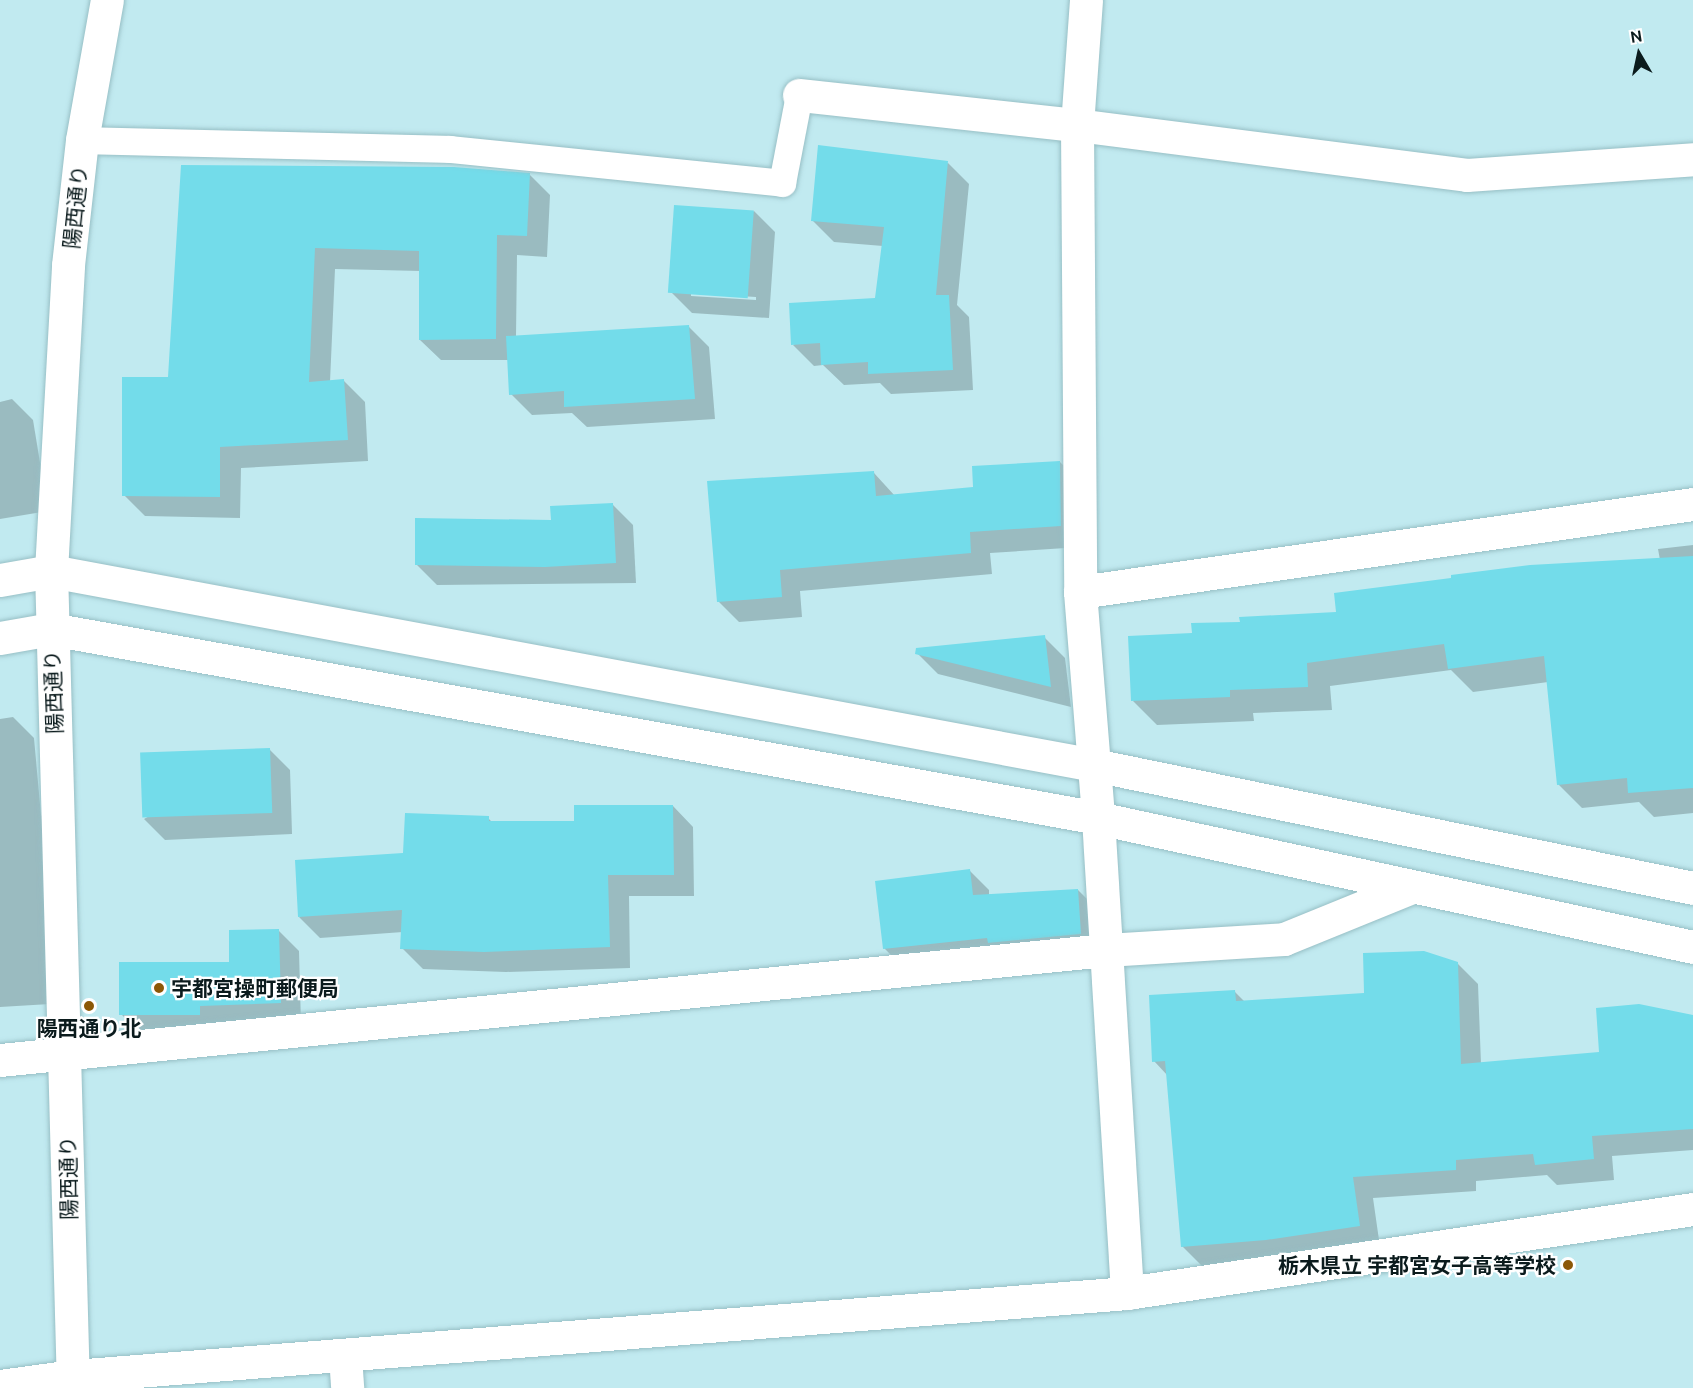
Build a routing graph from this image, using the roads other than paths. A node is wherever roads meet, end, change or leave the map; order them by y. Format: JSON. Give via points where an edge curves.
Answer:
{"nodes":[{"id":1,"x":106,"y":0,"type":"edge"},
{"id":2,"x":1086,"y":0,"type":"edge"},
{"id":3,"x":799,"y":95,"type":"joint"},
{"id":4,"x":1077,"y":125,"type":"junction"},
{"id":5,"x":82,"y":140,"type":"junction"},
{"id":6,"x":1693,"y":159,"type":"edge"},
{"id":7,"x":1693,"y":504,"type":"edge"},
{"id":8,"x":51,"y":571,"type":"junction"},
{"id":9,"x":0,"y":580,"type":"edge"},
{"id":10,"x":1080,"y":592,"type":"junction"},
{"id":11,"x":51,"y":629,"type":"junction"},
{"id":12,"x":0,"y":638,"type":"edge"},
{"id":13,"x":1094,"y":765,"type":"junction"},
{"id":14,"x":1098,"y":818,"type":"junction"},
{"id":15,"x":1412,"y":887,"type":"junction"},
{"id":16,"x":1693,"y":888,"type":"edge"},
{"id":17,"x":1693,"y":947,"type":"edge"},
{"id":18,"x":1106,"y":950,"type":"junction"},
{"id":19,"x":66,"y":1051,"type":"junction"},
{"id":20,"x":0,"y":1060,"type":"edge"},
{"id":21,"x":1693,"y":1209,"type":"edge"},
{"id":22,"x":1127,"y":1293,"type":"junction"},
{"id":23,"x":346,"y":1372,"type":"edge"},
{"id":24,"x":73,"y":1382,"type":"edge"},
{"id":25,"x":0,"y":1386,"type":"edge"}],
"edges":[{"from":1,"to":5,"type":"street","name":"陽西通り"},
{"from":2,"to":4,"type":"street"},
{"from":3,"to":4,"type":"street"},
{"from":3,"to":5,"type":"lane","via":[[782,183],[450,150]]},
{"from":4,"to":6,"type":"street","via":[[1467,175]]},
{"from":4,"to":10,"type":"street"},
{"from":5,"to":8,"type":"street","name":"陽西通り","via":[[59,388]]},
{"from":7,"to":10,"type":"street"},
{"from":8,"to":9,"type":"street"},
{"from":8,"to":11,"type":"street","name":"陽西通り"},
{"from":8,"to":13,"type":"street"},
{"from":10,"to":13,"type":"street"},
{"from":11,"to":12,"type":"street"},
{"from":11,"to":14,"type":"street"},
{"from":11,"to":19,"type":"street","name":"陽西通り"},
{"from":13,"to":14,"type":"street"},
{"from":13,"to":16,"type":"street"},
{"from":14,"to":15,"type":"street"},
{"from":14,"to":18,"type":"street"},
{"from":15,"to":17,"type":"street"},
{"from":15,"to":18,"type":"street","via":[[1284,939]]},
{"from":18,"to":19,"type":"street"},
{"from":18,"to":22,"type":"street"},
{"from":19,"to":20,"type":"street"},
{"from":19,"to":24,"type":"street","name":"陽西通り"},
{"from":21,"to":22,"type":"street"},
{"from":22,"to":23,"type":"street"},
{"from":23,"to":24,"type":"street"},
{"from":24,"to":25,"type":"street"}]}
